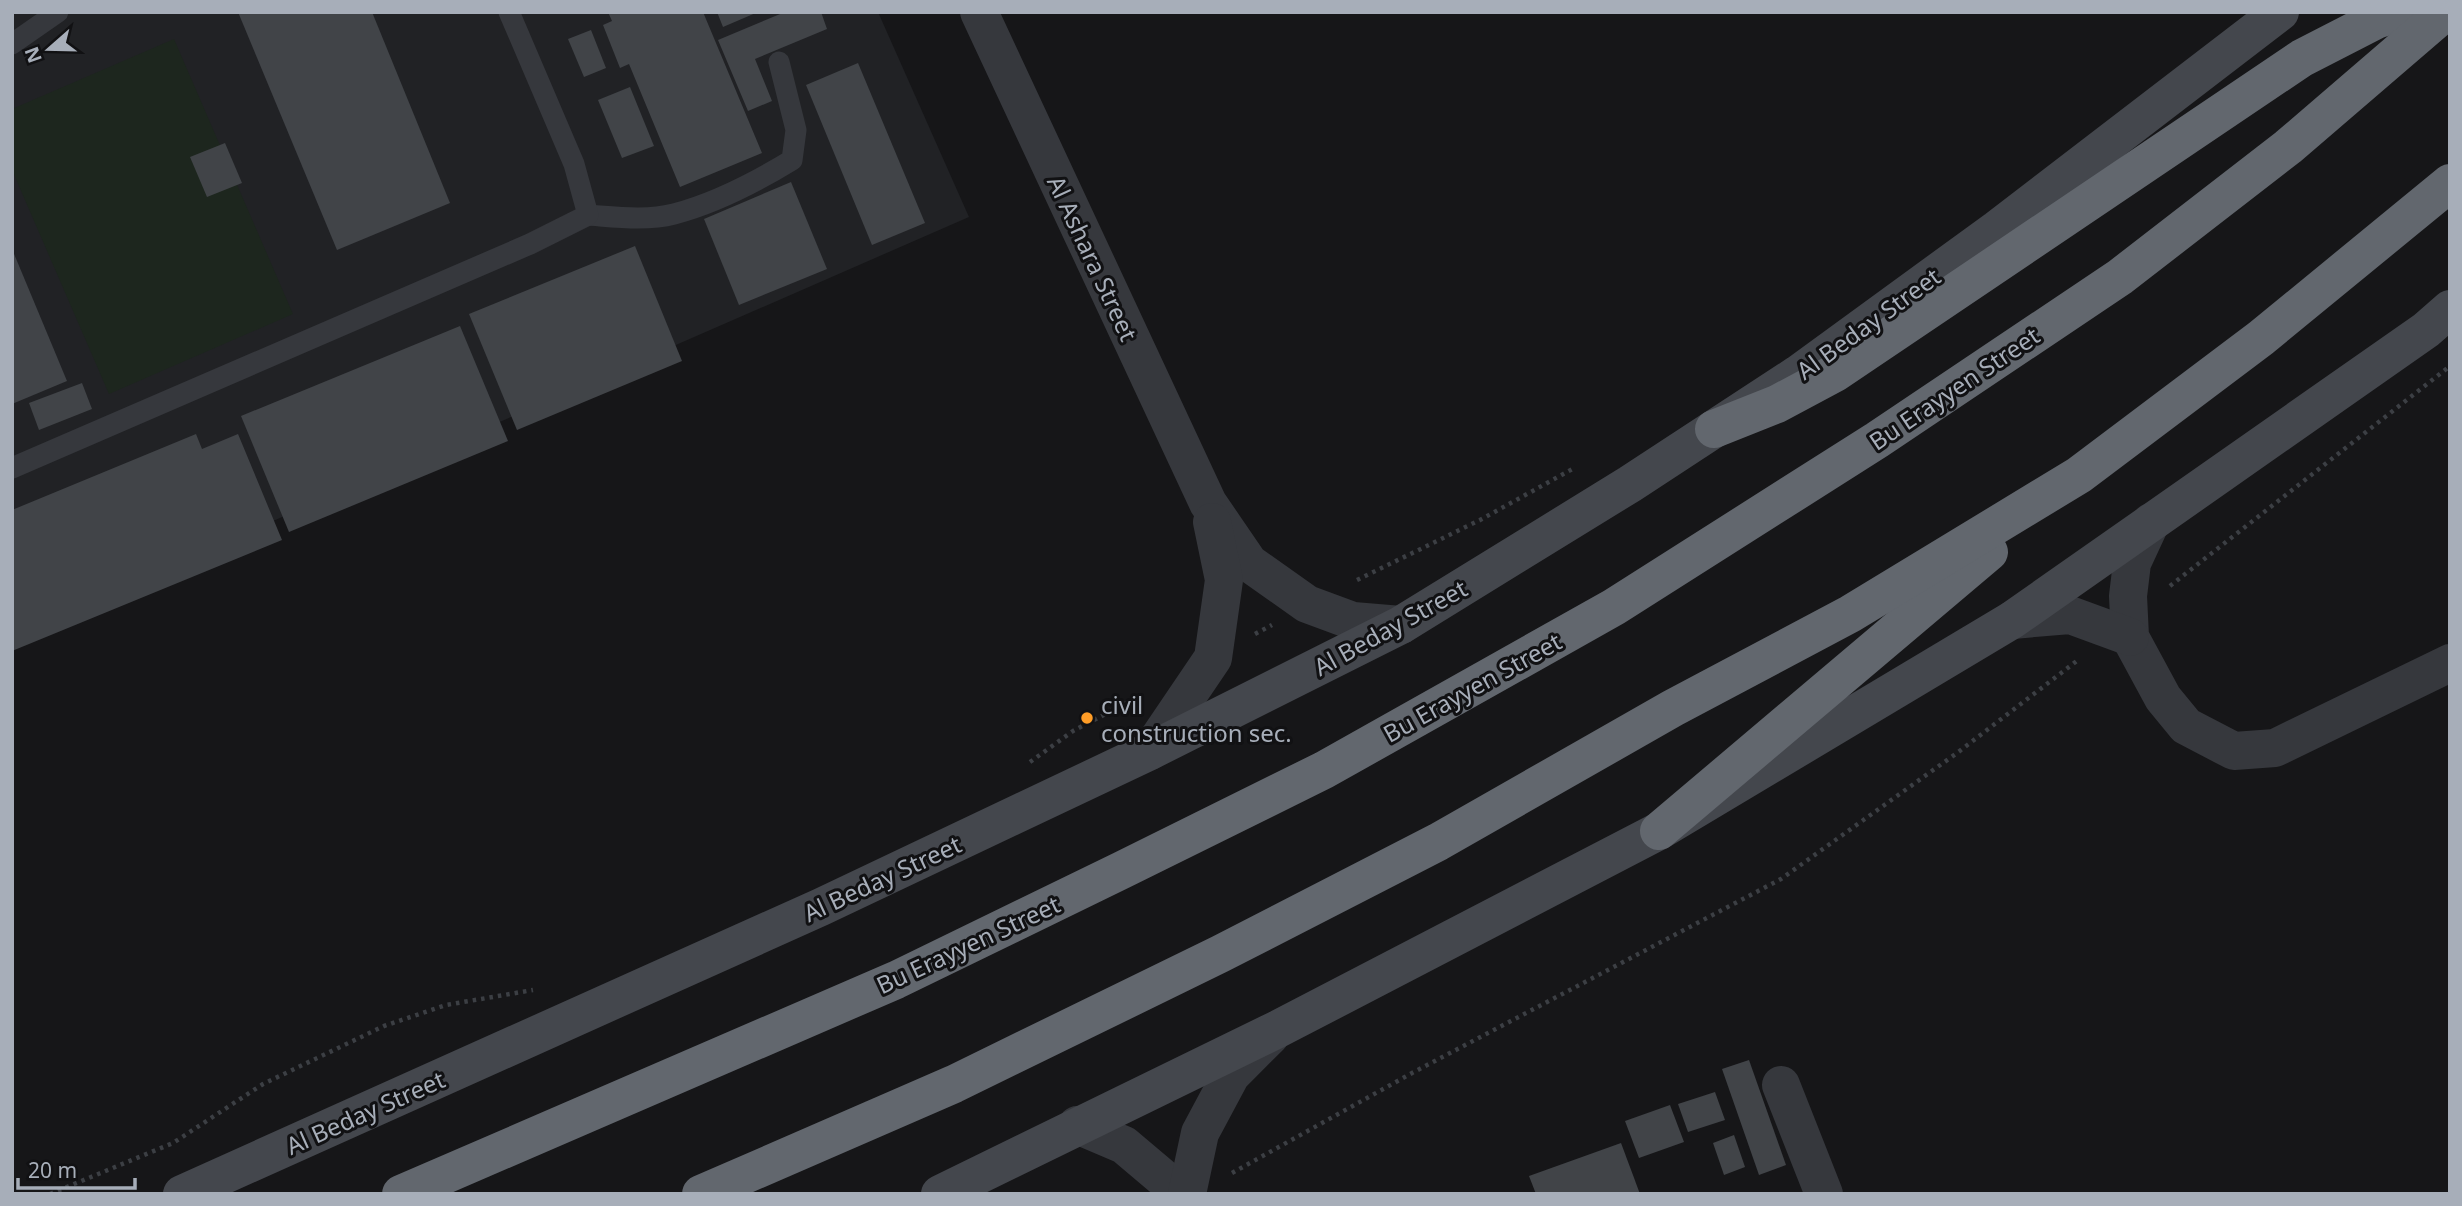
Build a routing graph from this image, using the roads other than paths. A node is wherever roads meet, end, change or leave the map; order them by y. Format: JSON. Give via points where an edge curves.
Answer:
{"nodes":[{"id":1,"x":509,"y":12,"type":"edge"},
{"id":2,"x":979,"y":12,"type":"edge"},
{"id":3,"x":2280,"y":12,"type":"edge"},
{"id":4,"x":2400,"y":12,"type":"edge"},
{"id":5,"x":2445,"y":12,"type":"edge"},
{"id":6,"x":51,"y":15,"type":"edge"},
{"id":7,"x":12,"y":44,"type":"edge"},
{"id":8,"x":779,"y":62,"type":"dead end"},
{"id":9,"x":2450,"y":183,"type":"edge"},
{"id":10,"x":588,"y":215,"type":"junction"},
{"id":11,"x":2450,"y":309,"type":"edge"},
{"id":12,"x":1714,"y":429,"type":"junction"},
{"id":13,"x":12,"y":468,"type":"edge"},
{"id":14,"x":2079,"y":475,"type":"junction"},
{"id":15,"x":1208,"y":503,"type":"junction"},
{"id":16,"x":2151,"y":523,"type":"junction"},
{"id":17,"x":2012,"y":620,"type":"junction"},
{"id":18,"x":1401,"y":625,"type":"junction"},
{"id":19,"x":2130,"y":637,"type":"junction"},
{"id":20,"x":2450,"y":663,"type":"edge"},
{"id":21,"x":1150,"y":751,"type":"junction"},
{"id":22,"x":1659,"y":831,"type":"junction"},
{"id":23,"x":1278,"y":1029,"type":"junction"},
{"id":24,"x":1781,"y":1085,"type":"dead end"},
{"id":25,"x":1077,"y":1125,"type":"junction"},
{"id":26,"x":182,"y":1194,"type":"edge"},
{"id":27,"x":401,"y":1194,"type":"edge"},
{"id":28,"x":701,"y":1194,"type":"edge"},
{"id":29,"x":940,"y":1194,"type":"edge"},
{"id":30,"x":1185,"y":1194,"type":"edge"},
{"id":31,"x":1824,"y":1194,"type":"edge"}],
"edges":[{"from":1,"to":10,"type":"lane","via":[[574,164]]},
{"from":2,"to":15,"type":"street","name":"Al Ashara Street"},
{"from":3,"to":12,"type":"main road","name":"Al Beday Street","via":[[1975,245]]},
{"from":4,"to":12,"type":"highway","via":[[2302,58],[1835,373],[1777,404]]},
{"from":5,"to":27,"type":"highway","name":"Bu Erayyen Street","via":[[2288,147],[2120,277],[1877,440],[1614,607],[1324,770],[984,937]]},
{"from":6,"to":7,"type":"lane"},
{"from":8,"to":10,"type":"lane","via":[[796,130],[792,160],[740,188],[673,215]]},
{"from":9,"to":14,"type":"highway","via":[[2261,338]]},
{"from":10,"to":13,"type":"lane"},
{"from":11,"to":16,"type":"main road"},
{"from":12,"to":18,"type":"main road","name":"Al Beday Street"},
{"from":14,"to":22,"type":"highway"},
{"from":14,"to":28,"type":"highway","via":[[1850,614],[1438,842],[954,1084]]},
{"from":15,"to":18,"type":"street","name":"Al Ashara Street","via":[[1249,563],[1307,604],[1353,621]]},
{"from":15,"to":21,"type":"street","name":"Al Ashara Street","via":[[1224,580],[1213,658]]},
{"from":16,"to":17,"type":"main road"},
{"from":16,"to":19,"type":"street","via":[[2132,563]]},
{"from":17,"to":19,"type":"street","via":[[2070,615]]},
{"from":17,"to":22,"type":"main road"},
{"from":18,"to":21,"type":"main road","name":"Al Beday Street"},
{"from":19,"to":20,"type":"street","via":[[2163,698],[2186,726],[2234,751],[2275,748]]},
{"from":21,"to":26,"type":"main road","name":"Al Beday Street","via":[[821,907]]},
{"from":22,"to":23,"type":"main road"},
{"from":23,"to":25,"type":"main road"},
{"from":23,"to":30,"type":"street","via":[[1231,1075],[1199,1133]]},
{"from":24,"to":31,"type":"street"},
{"from":25,"to":29,"type":"main road"},
{"from":25,"to":30,"type":"street","via":[[1124,1145]]}]}
